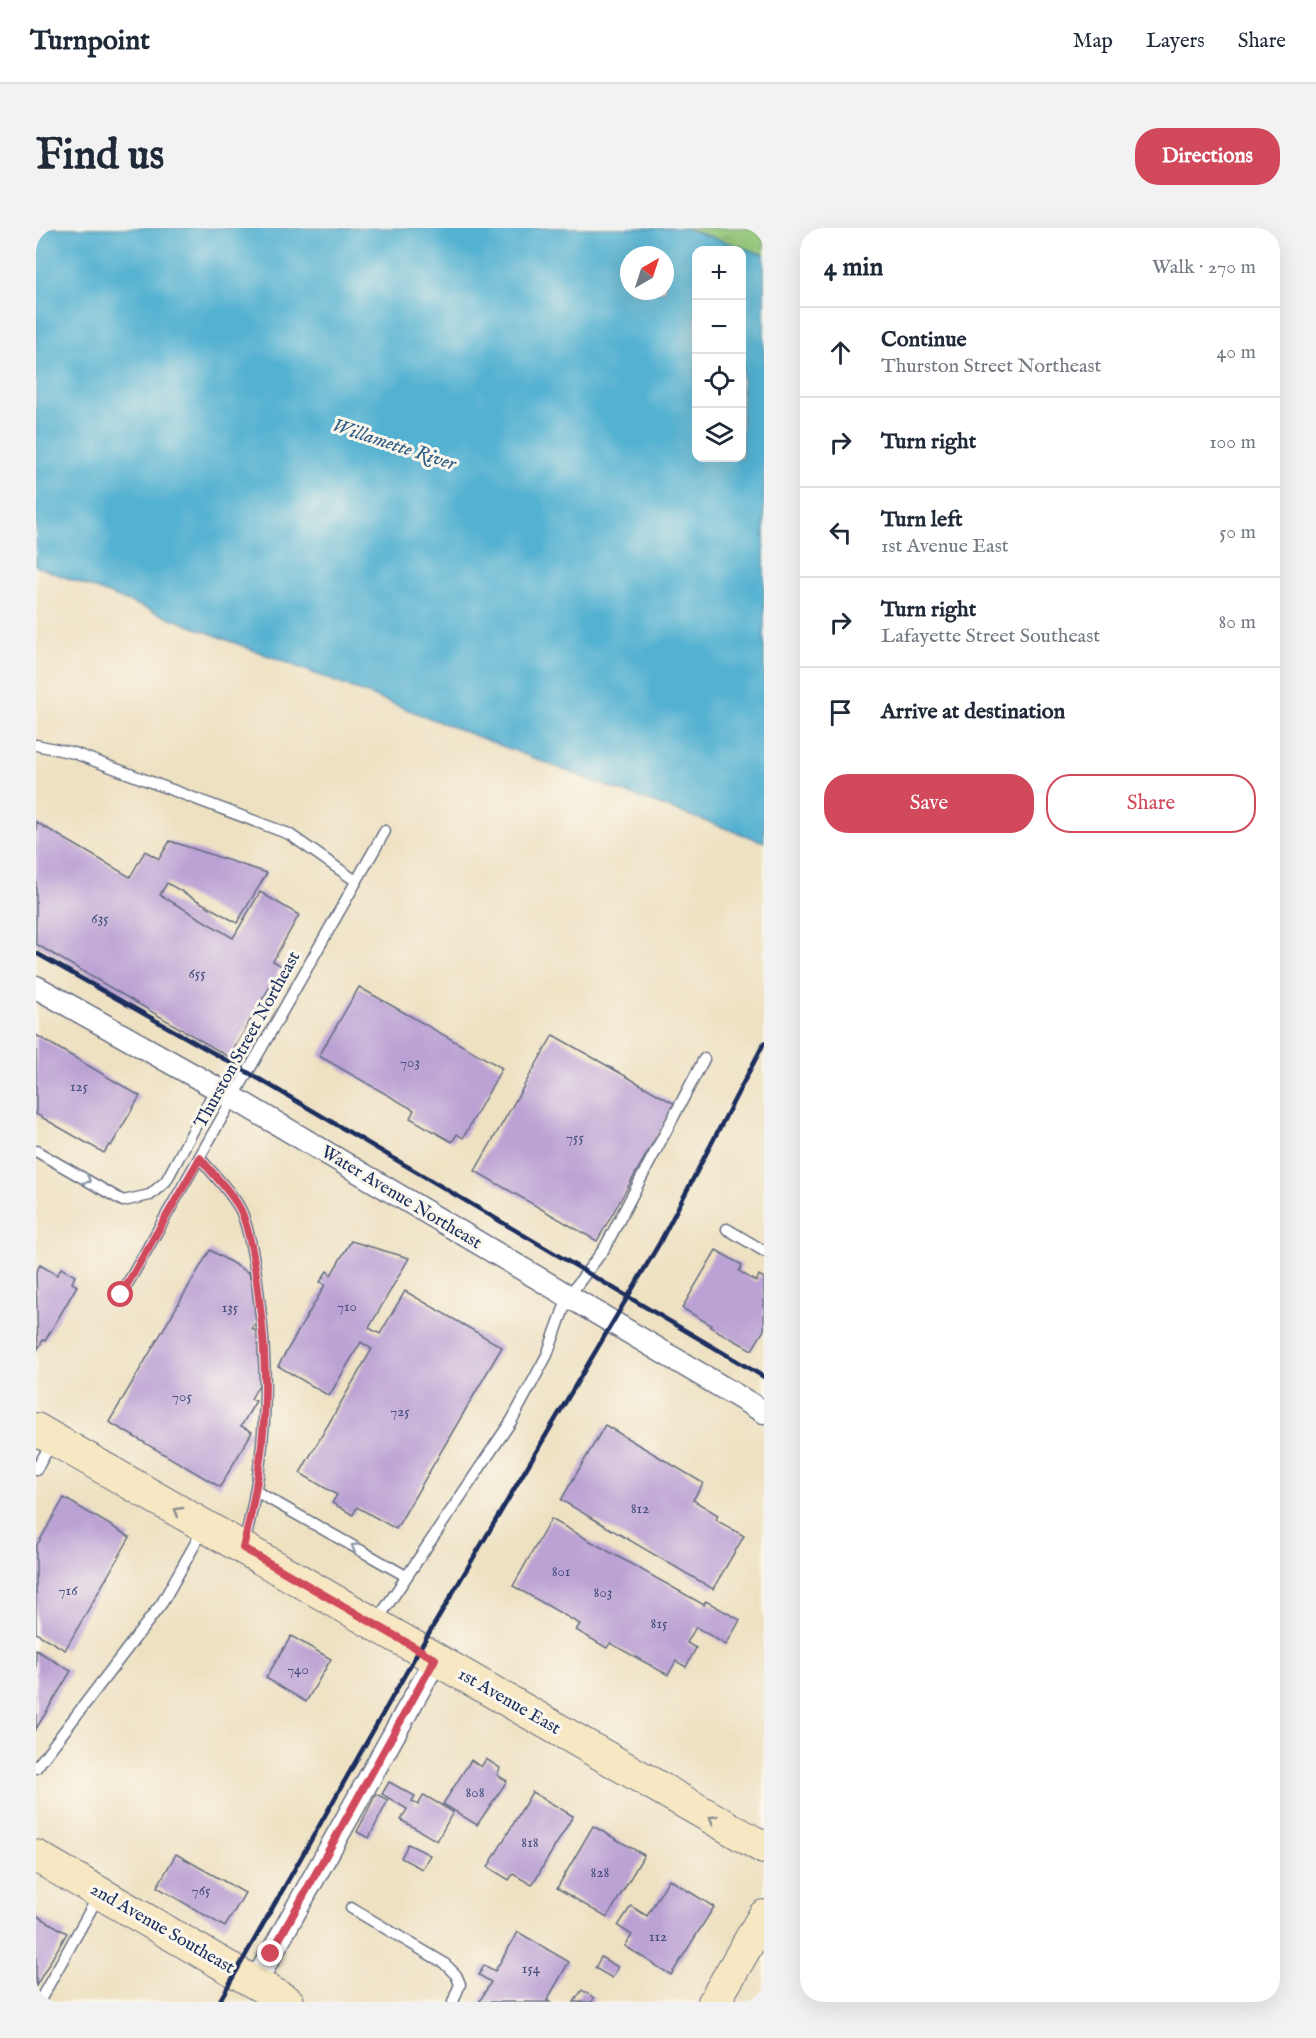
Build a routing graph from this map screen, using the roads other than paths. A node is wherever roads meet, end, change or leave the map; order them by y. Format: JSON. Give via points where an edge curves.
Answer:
{"nodes":[{"id":1,"x":36,"y":745,"type":"edge"},
{"id":2,"x":385,"y":831,"type":"dead end"},
{"id":3,"x":356,"y":881,"type":"junction"},
{"id":4,"x":36,"y":987,"type":"edge"},
{"id":5,"x":704,"y":1059,"type":"dead end"},
{"id":6,"x":225,"y":1093,"type":"junction"},
{"id":7,"x":36,"y":1151,"type":"edge"},
{"id":8,"x":200,"y":1158,"type":"junction"},
{"id":9,"x":727,"y":1229,"type":"dead end"},
{"id":10,"x":764,"y":1251,"type":"edge"},
{"id":11,"x":121,"y":1295,"type":"dead end"},
{"id":12,"x":568,"y":1297,"type":"junction"},
{"id":13,"x":764,"y":1412,"type":"edge"},
{"id":14,"x":45,"y":1434,"type":"edge"},
{"id":15,"x":36,"y":1470,"type":"edge"},
{"id":16,"x":257,"y":1492,"type":"junction"},
{"id":17,"x":205,"y":1527,"type":"junction"},
{"id":18,"x":243,"y":1548,"type":"junction"},
{"id":19,"x":406,"y":1576,"type":"junction"},
{"id":20,"x":374,"y":1624,"type":"junction"},
{"id":21,"x":435,"y":1659,"type":"junction"},
{"id":22,"x":36,"y":1768,"type":"edge"},
{"id":23,"x":764,"y":1848,"type":"edge"},
{"id":24,"x":36,"y":1856,"type":"edge"},
{"id":25,"x":100,"y":1893,"type":"junction"},
{"id":26,"x":351,"y":1908,"type":"dead end"},
{"id":27,"x":764,"y":1916,"type":"edge"},
{"id":28,"x":255,"y":1983,"type":"junction"},
{"id":29,"x":39,"y":2002,"type":"edge"},
{"id":30,"x":288,"y":2002,"type":"edge"},
{"id":31,"x":453,"y":2002,"type":"edge"},
{"id":32,"x":714,"y":2002,"type":"edge"}],
"edges":[{"from":1,"to":3,"type":"lane","via":[[74,753],[290,834]]},
{"from":2,"to":3,"type":"lane","name":"Thurston Street Northeast"},
{"from":3,"to":6,"type":"lane","name":"Thurston Street Northeast"},
{"from":4,"to":6,"type":"street","name":"Water Avenue Northeast"},
{"from":5,"to":12,"type":"lane","via":[[604,1249]]},
{"from":7,"to":6,"type":"lane","one_way":true,"via":[[123,1201],[150,1195],[166,1181]]},
{"from":6,"to":8,"type":"lane","name":"Thurston Street Northeast"},
{"from":6,"to":12,"type":"street","name":"Water Avenue Northeast"},
{"from":8,"to":11,"type":"lane","name":"Thurston Street Northeast"},
{"from":8,"to":16,"type":"lane","via":[[241,1211],[254,1258],[266,1352],[267,1395]]},
{"from":9,"to":10,"type":"lane"},
{"from":12,"to":13,"type":"street","name":"Water Avenue Northeast"},
{"from":12,"to":19,"type":"lane","via":[[547,1355],[512,1420]]},
{"from":14,"to":15,"type":"lane"},
{"from":17,"to":14,"type":"main road","name":"1st Avenue East","one_way":true},
{"from":16,"to":18,"type":"lane"},
{"from":19,"to":16,"type":"lane","one_way":true},
{"from":17,"to":18,"type":"main road","name":"1st Avenue East"},
{"from":17,"to":22,"type":"lane","via":[[162,1603]]},
{"from":18,"to":20,"type":"main road","name":"1st Avenue East"},
{"from":19,"to":20,"type":"lane"},
{"from":20,"to":21,"type":"main road","name":"1st Avenue East"},
{"from":23,"to":21,"type":"main road","name":"1st Avenue East","one_way":true},
{"from":21,"to":28,"type":"street"},
{"from":24,"to":25,"type":"main road","name":"2nd Avenue Southeast"},
{"from":25,"to":28,"type":"main road","name":"2nd Avenue Southeast"},
{"from":25,"to":29,"type":"lane"},
{"from":26,"to":31,"type":"lane","via":[[444,1963],[460,1984]]},
{"from":27,"to":32,"type":"main road"},
{"from":28,"to":30,"type":"main road","name":"2nd Avenue Southeast"}]}
